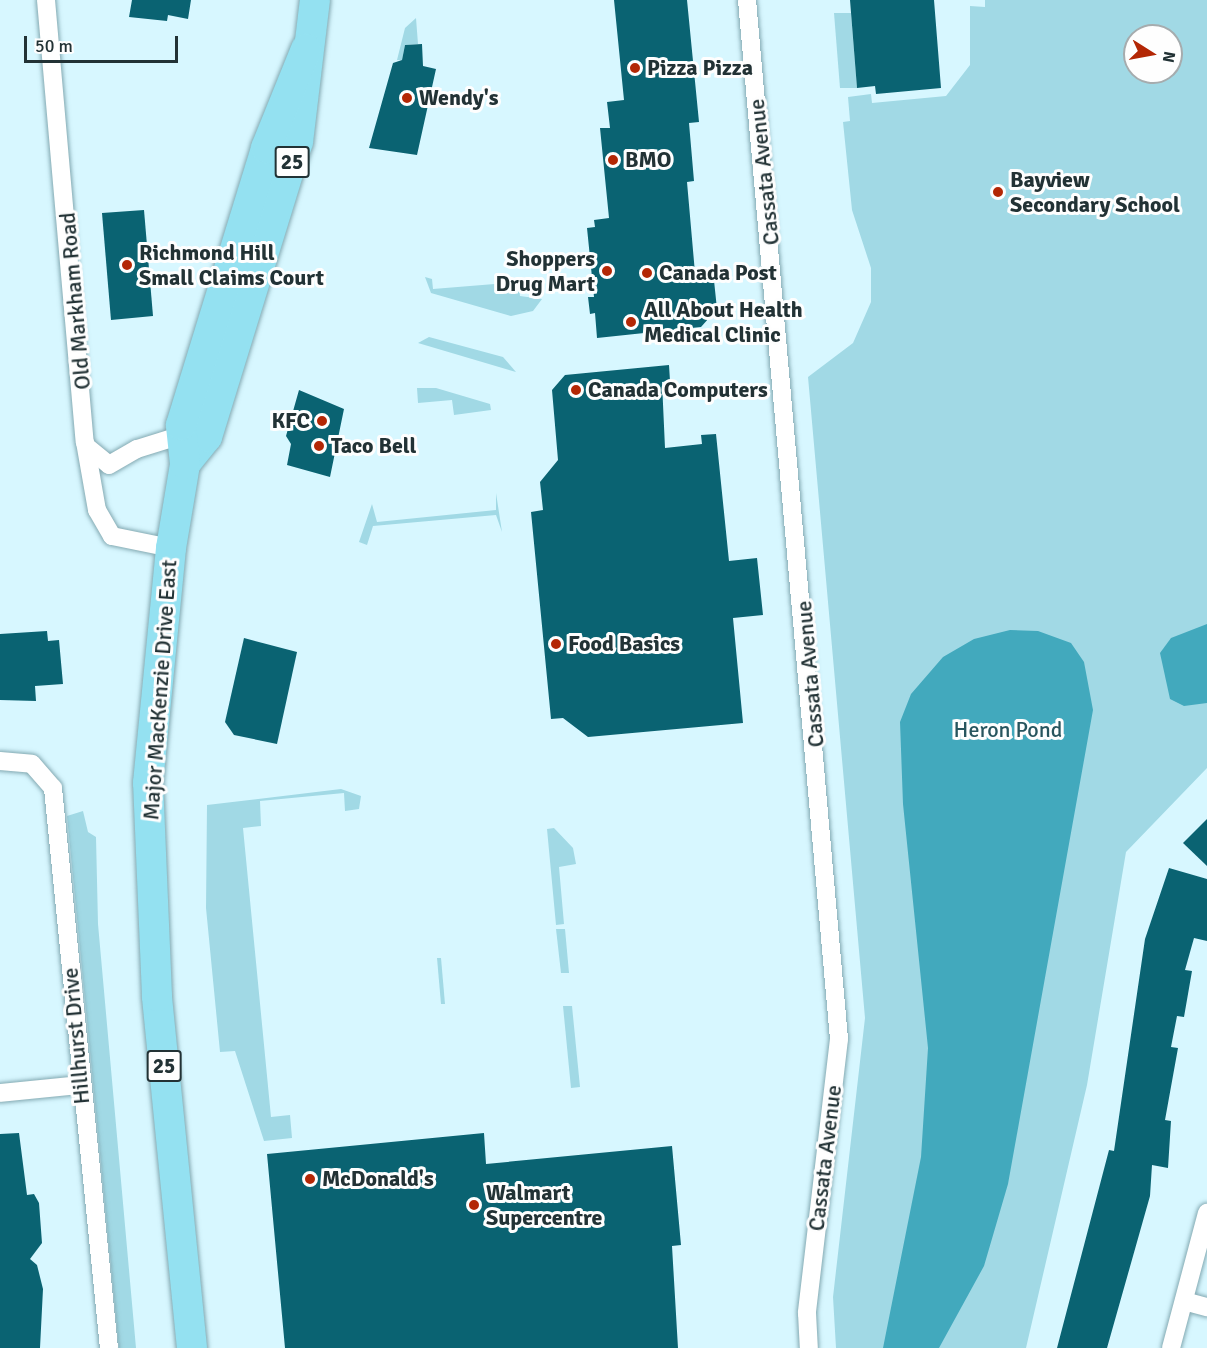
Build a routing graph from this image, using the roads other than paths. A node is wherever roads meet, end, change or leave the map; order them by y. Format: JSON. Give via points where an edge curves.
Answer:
{"nodes":[{"id":1,"x":46,"y":0,"type":"edge"},
{"id":2,"x":315,"y":0,"type":"edge"},
{"id":3,"x":747,"y":0,"type":"edge"},
{"id":4,"x":86,"y":447,"type":"junction"},
{"id":5,"x":184,"y":449,"type":"junction"},
{"id":6,"x":171,"y":548,"type":"junction"},
{"id":7,"x":0,"y":761,"type":"edge"},
{"id":8,"x":80,"y":1085,"type":"junction"},
{"id":9,"x":0,"y":1093,"type":"edge"},
{"id":10,"x":1207,"y":1213,"type":"edge"},
{"id":11,"x":1184,"y":1301,"type":"junction"},
{"id":12,"x":1207,"y":1307,"type":"edge"},
{"id":13,"x":109,"y":1348,"type":"edge"},
{"id":14,"x":192,"y":1348,"type":"edge"},
{"id":15,"x":809,"y":1348,"type":"edge"},
{"id":16,"x":1170,"y":1348,"type":"edge"}],
"edges":[{"from":1,"to":4,"type":"street","name":"Old Markham Road"},
{"from":2,"to":5,"type":"main road","name":"Major MacKenzie Drive East","number":"25","via":[[306,49],[298,142],[280,206],[207,437]]},
{"from":3,"to":15,"type":"street","name":"Cassata Avenue","via":[[839,1039],[807,1313]]},
{"from":4,"to":5,"type":"street","via":[[109,465],[137,449]]},
{"from":4,"to":6,"type":"street","name":"Old Markham Road","via":[[106,533]]},
{"from":5,"to":6,"type":"main road","name":"Major MacKenzie Drive East","number":"25"},
{"from":6,"to":14,"type":"main road","name":"Major MacKenzie Drive East","number":"25","via":[[148,783],[150,889]]},
{"from":7,"to":8,"type":"street","name":"Hillhurst Drive","via":[[32,764],[53,788]]},
{"from":8,"to":9,"type":"street"},
{"from":8,"to":13,"type":"street","name":"Hillhurst Drive"},
{"from":10,"to":11,"type":"street"},
{"from":11,"to":12,"type":"street"},
{"from":11,"to":16,"type":"street"}]}
